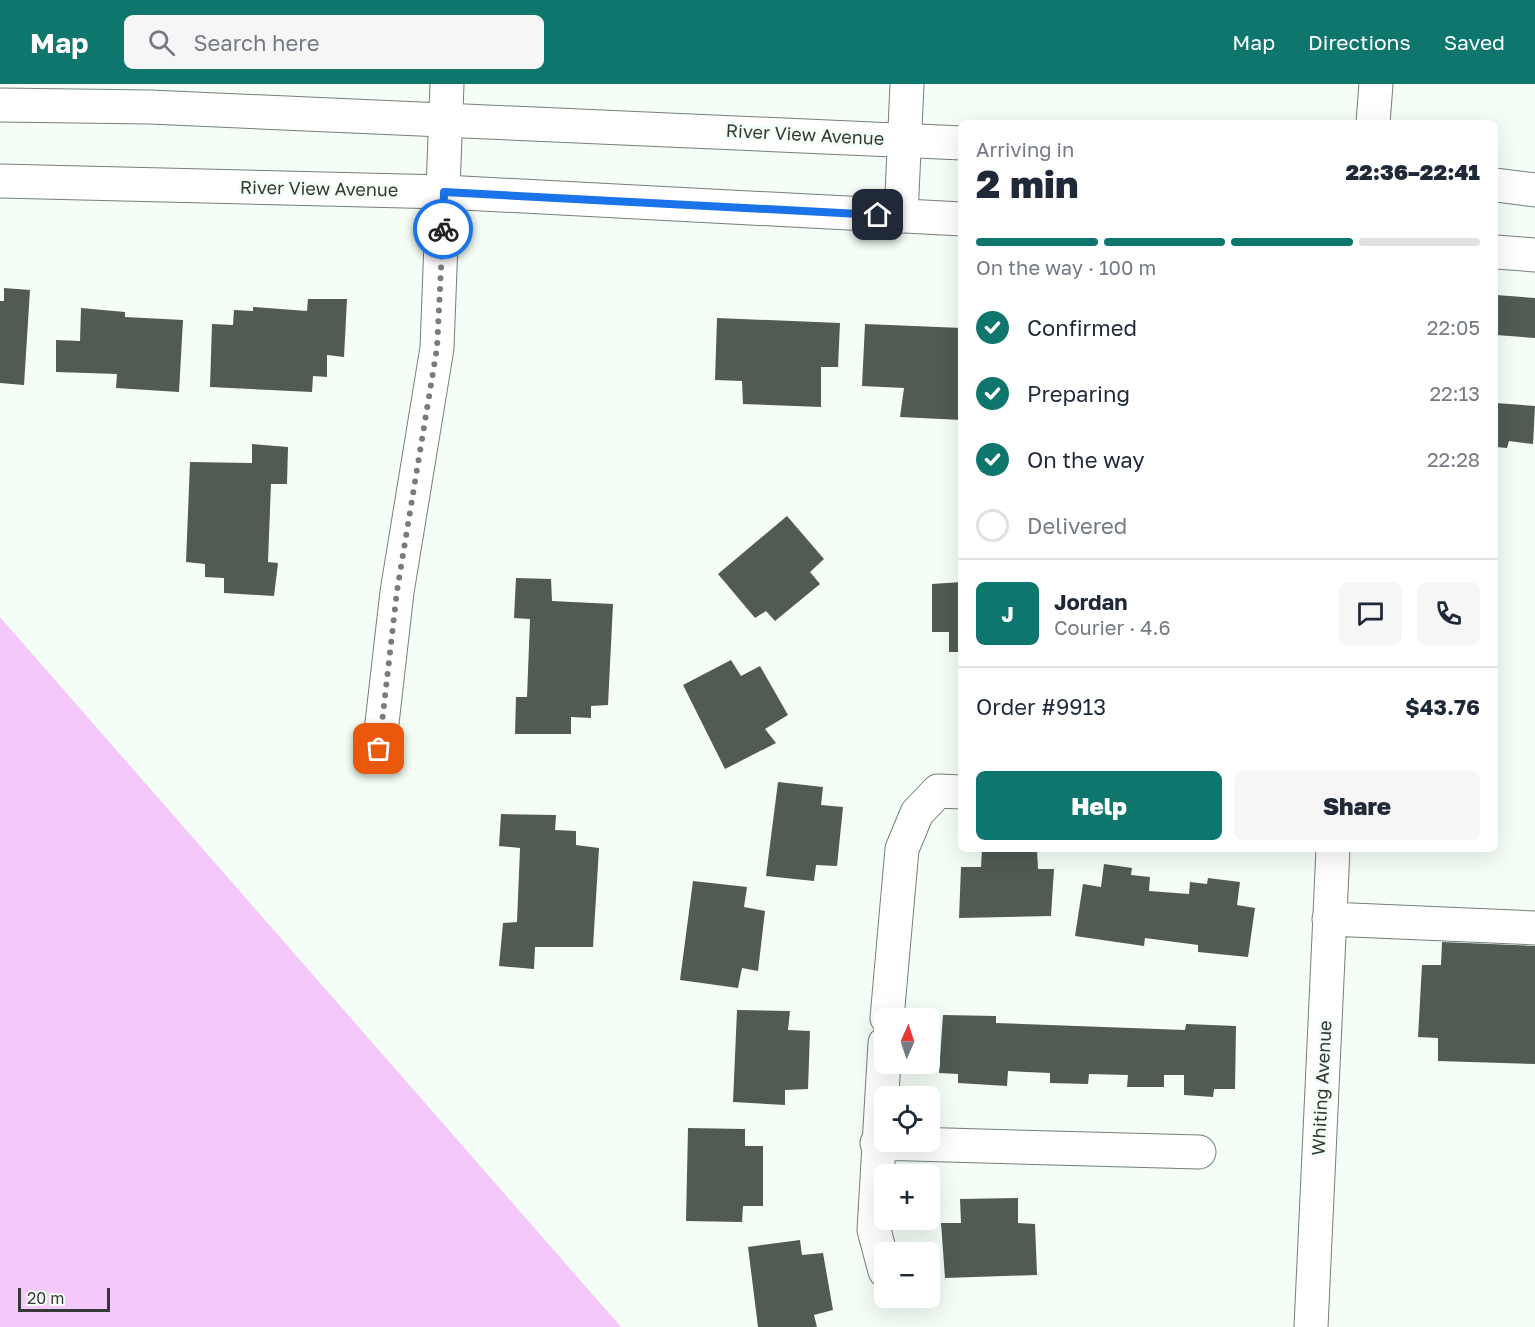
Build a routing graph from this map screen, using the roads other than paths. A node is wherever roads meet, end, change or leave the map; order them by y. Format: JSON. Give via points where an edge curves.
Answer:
{"nodes":[{"id":1,"x":447,"y":84,"type":"edge"},
{"id":2,"x":907,"y":84,"type":"edge"},
{"id":3,"x":1376,"y":84,"type":"edge"},
{"id":4,"x":0,"y":105,"type":"edge"},
{"id":5,"x":445,"y":119,"type":"junction"},
{"id":6,"x":1373,"y":120,"type":"edge"},
{"id":7,"x":904,"y":139,"type":"junction"},
{"id":8,"x":958,"y":143,"type":"edge"},
{"id":9,"x":0,"y":181,"type":"edge"},
{"id":10,"x":1498,"y":185,"type":"edge"},
{"id":11,"x":1535,"y":190,"type":"edge"},
{"id":12,"x":444,"y":192,"type":"junction"},
{"id":13,"x":901,"y":216,"type":"junction"},
{"id":14,"x":958,"y":219,"type":"edge"},
{"id":15,"x":1498,"y":252,"type":"edge"},
{"id":16,"x":1535,"y":255,"type":"edge"},
{"id":17,"x":379,"y":749,"type":"dead end"},
{"id":18,"x":958,"y":792,"type":"edge"},
{"id":19,"x":1333,"y":852,"type":"edge"},
{"id":20,"x":1329,"y":919,"type":"junction"},
{"id":21,"x":1535,"y":928,"type":"edge"},
{"id":22,"x":888,"y":1008,"type":"edge"},
{"id":23,"x":940,"y":1145,"type":"edge"},
{"id":24,"x":877,"y":1152,"type":"edge"},
{"id":25,"x":1199,"y":1152,"type":"dead end"},
{"id":26,"x":877,"y":1242,"type":"edge"},
{"id":27,"x":1311,"y":1327,"type":"edge"}],
"edges":[{"from":1,"to":5,"type":"main road"},
{"from":2,"to":7,"type":"main road"},
{"from":3,"to":6,"type":"main road"},
{"from":4,"to":5,"type":"main road","name":"River View Avenue"},
{"from":5,"to":7,"type":"main road","name":"River View Avenue"},
{"from":5,"to":12,"type":"main road"},
{"from":7,"to":8,"type":"main road","name":"River View Avenue"},
{"from":7,"to":13,"type":"main road"},
{"from":9,"to":12,"type":"main road","name":"River View Avenue"},
{"from":10,"to":11,"type":"main road"},
{"from":12,"to":13,"type":"main road","name":"River View Avenue"},
{"from":12,"to":17,"type":"main road","via":[[437,348],[397,591]]},
{"from":13,"to":14,"type":"main road","name":"River View Avenue"},
{"from":15,"to":16,"type":"main road"},
{"from":18,"to":22,"type":"main road","via":[[938,791],[917,813],[902,849]]},
{"from":19,"to":20,"type":"main road","name":"Whiting Avenue"},
{"from":20,"to":21,"type":"main road"},
{"from":20,"to":27,"type":"main road","name":"Whiting Avenue"},
{"from":23,"to":25,"type":"main road"},
{"from":24,"to":26,"type":"main road","via":[[874,1230]]}]}
